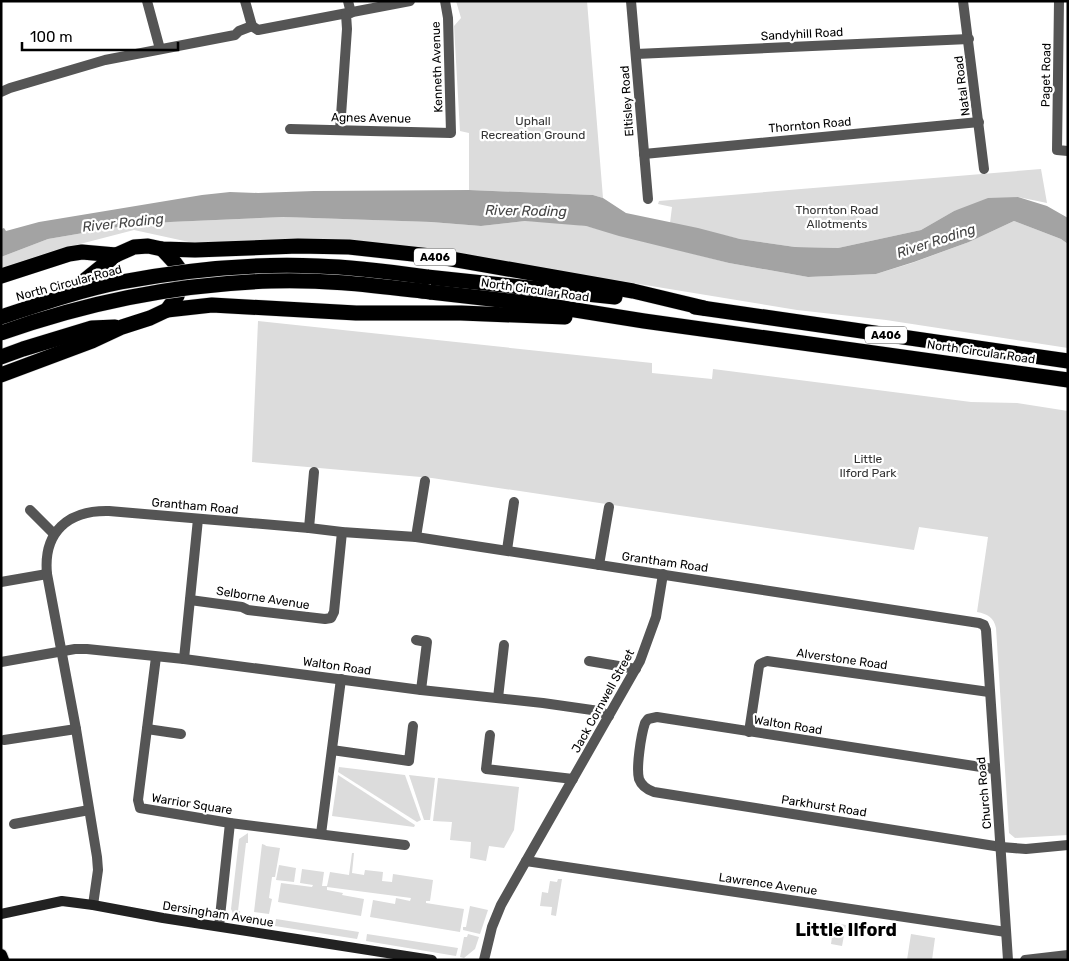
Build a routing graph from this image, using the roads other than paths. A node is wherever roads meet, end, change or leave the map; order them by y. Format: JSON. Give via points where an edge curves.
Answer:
{"nodes":[{"id":1,"x":146,"y":1,"type":"edge"},
{"id":2,"x":245,"y":1,"type":"edge"},
{"id":3,"x":348,"y":1,"type":"edge"},
{"id":4,"x":410,"y":1,"type":"edge"},
{"id":5,"x":445,"y":1,"type":"edge"},
{"id":6,"x":631,"y":1,"type":"edge"},
{"id":7,"x":963,"y":1,"type":"edge"},
{"id":8,"x":1059,"y":1,"type":"edge"},
{"id":9,"x":349,"y":13,"type":"junction"},
{"id":10,"x":252,"y":26,"type":"junction"},
{"id":11,"x":969,"y":39,"type":"junction"},
{"id":12,"x":160,"y":49,"type":"junction"},
{"id":13,"x":636,"y":54,"type":"junction"},
{"id":14,"x":1,"y":92,"type":"edge"},
{"id":15,"x":979,"y":122,"type":"junction"},
{"id":16,"x":290,"y":129,"type":"dead end"},
{"id":17,"x":340,"y":130,"type":"junction"},
{"id":18,"x":451,"y":133,"type":"joint"},
{"id":19,"x":1063,"y":150,"type":"edge"},
{"id":20,"x":644,"y":154,"type":"junction"},
{"id":21,"x":984,"y":169,"type":"dead end"},
{"id":22,"x":648,"y":199,"type":"dead end"},
{"id":23,"x":162,"y":249,"type":"junction"},
{"id":24,"x":116,"y":255,"type":"junction"},
{"id":25,"x":1,"y":276,"type":"edge"},
{"id":26,"x":429,"y":284,"type":"junction"},
{"id":27,"x":704,"y":308,"type":"junction"},
{"id":28,"x":167,"y":310,"type":"junction"},
{"id":29,"x":1,"y":313,"type":"edge"},
{"id":30,"x":1,"y":317,"type":"edge"},
{"id":31,"x":644,"y":321,"type":"junction"},
{"id":32,"x":122,"y":327,"type":"junction"},
{"id":33,"x":1,"y":333,"type":"edge"},
{"id":34,"x":1,"y":358,"type":"edge"},
{"id":35,"x":1068,"y":361,"type":"edge"},
{"id":36,"x":1,"y":375,"type":"edge"},
{"id":37,"x":1068,"y":380,"type":"edge"},
{"id":38,"x":314,"y":472,"type":"dead end"},
{"id":39,"x":425,"y":481,"type":"dead end"},
{"id":40,"x":514,"y":502,"type":"dead end"},
{"id":41,"x":609,"y":507,"type":"dead end"},
{"id":42,"x":30,"y":510,"type":"dead end"},
{"id":43,"x":198,"y":519,"type":"junction"},
{"id":44,"x":309,"y":528,"type":"junction"},
{"id":45,"x":342,"y":532,"type":"junction"},
{"id":46,"x":54,"y":534,"type":"junction"},
{"id":47,"x":416,"y":538,"type":"junction"},
{"id":48,"x":507,"y":550,"type":"junction"},
{"id":49,"x":600,"y":565,"type":"junction"},
{"id":50,"x":48,"y":574,"type":"junction"},
{"id":51,"x":663,"y":574,"type":"junction"},
{"id":52,"x":1,"y":582,"type":"edge"},
{"id":53,"x":190,"y":600,"type":"junction"},
{"id":54,"x":984,"y":625,"type":"joint"},
{"id":55,"x":416,"y":640,"type":"dead end"},
{"id":56,"x":504,"y":645,"type":"dead end"},
{"id":57,"x":61,"y":651,"type":"junction"},
{"id":58,"x":156,"y":657,"type":"junction"},
{"id":59,"x":184,"y":660,"type":"junction"},
{"id":60,"x":589,"y":661,"type":"dead end"},
{"id":61,"x":1,"y":662,"type":"edge"},
{"id":62,"x":636,"y":669,"type":"junction"},
{"id":63,"x":341,"y":679,"type":"junction"},
{"id":64,"x":421,"y":690,"type":"junction"},
{"id":65,"x":989,"y":692,"type":"junction"},
{"id":66,"x":498,"y":698,"type":"junction"},
{"id":67,"x":609,"y":716,"type":"junction"},
{"id":68,"x":413,"y":726,"type":"dead end"},
{"id":69,"x":76,"y":729,"type":"junction"},
{"id":70,"x":147,"y":729,"type":"junction"},
{"id":71,"x":749,"y":732,"type":"junction"},
{"id":72,"x":181,"y":734,"type":"dead end"},
{"id":73,"x":490,"y":735,"type":"dead end"},
{"id":74,"x":4,"y":740,"type":"dead end"},
{"id":75,"x":332,"y":750,"type":"junction"},
{"id":76,"x":994,"y":769,"type":"junction"},
{"id":77,"x":573,"y":779,"type":"junction"},
{"id":78,"x":644,"y":787,"type":"joint"},
{"id":79,"x":89,"y":810,"type":"junction"},
{"id":80,"x":230,"y":823,"type":"junction"},
{"id":81,"x":14,"y":824,"type":"dead end"},
{"id":82,"x":321,"y":834,"type":"junction"},
{"id":83,"x":405,"y":845,"type":"dead end"},
{"id":84,"x":1068,"y":845,"type":"edge"},
{"id":85,"x":1001,"y":847,"type":"junction"},
{"id":86,"x":526,"y":861,"type":"junction"},
{"id":87,"x":93,"y":905,"type":"junction"},
{"id":88,"x":1,"y":914,"type":"edge"},
{"id":89,"x":219,"y":926,"type":"junction"},
{"id":90,"x":1006,"y":932,"type":"junction"},
{"id":91,"x":1,"y":955,"type":"edge"},
{"id":92,"x":1068,"y":955,"type":"edge"},
{"id":93,"x":429,"y":959,"type":"edge"},
{"id":94,"x":3,"y":960,"type":"edge"},
{"id":95,"x":484,"y":960,"type":"edge"},
{"id":96,"x":1008,"y":960,"type":"edge"},
{"id":97,"x":1025,"y":960,"type":"edge"}],
"edges":[{"from":1,"to":12,"type":"street"},
{"from":2,"to":10,"type":"street"},
{"from":3,"to":9,"type":"street"},
{"from":4,"to":9,"type":"street"},
{"from":5,"to":18,"type":"street","name":"Kenneth Avenue"},
{"from":6,"to":13,"type":"street","name":"Eltisley Road"},
{"from":7,"to":11,"type":"street","name":"Natal Road"},
{"from":8,"to":19,"type":"street","name":"Paget Road"},
{"from":9,"to":10,"type":"street","via":[[258,30]]},
{"from":9,"to":17,"type":"street"},
{"from":10,"to":12,"type":"street","via":[[236,35]]},
{"from":11,"to":13,"type":"street","name":"Sandyhill Road"},
{"from":11,"to":15,"type":"street","name":"Natal Road"},
{"from":12,"to":14,"type":"street","via":[[105,60]]},
{"from":13,"to":20,"type":"street","name":"Eltisley Road"},
{"from":15,"to":20,"type":"street","name":"Thornton Road"},
{"from":15,"to":21,"type":"street","name":"Natal Road"},
{"from":16,"to":17,"type":"street","name":"Agnes Avenue"},
{"from":17,"to":18,"type":"street","name":"Agnes Avenue"},
{"from":20,"to":22,"type":"street","name":"Eltisley Road"},
{"from":23,"to":24,"type":"highway","number":"A406","via":[[134,247]]},
{"from":23,"to":27,"type":"highway","number":"A406","via":[[298,246],[410,253],[633,291]]},
{"from":23,"to":28,"type":"highway","via":[[180,270],[177,296]]},
{"from":24,"to":25,"type":"highway","number":"A406","via":[[82,252]]},
{"from":24,"to":29,"type":"highway","number":"A406","via":[[64,293]]},
{"from":26,"to":27,"type":"highway","name":"North Circular Road","number":"A406"},
{"from":26,"to":30,"type":"highway","name":"North Circular Road","number":"A406","bridge":true,"via":[[369,269],[260,266],[121,282]]},
{"from":26,"to":31,"type":"highway","name":"North Circular Road","number":"A406"},
{"from":26,"to":33,"type":"highway","name":"North Circular Road","number":"A406","bridge":true,"via":[[272,281],[224,284],[136,295],[82,307]]},
{"from":27,"to":35,"type":"highway","name":"North Circular Road","number":"A406"},
{"from":28,"to":31,"type":"highway","number":"A406","via":[[212,305],[356,313],[461,313]]},
{"from":28,"to":32,"type":"highway","number":"A406"},
{"from":31,"to":37,"type":"highway","name":"North Circular Road","number":"A406"},
{"from":32,"to":34,"type":"highway","number":"A406","via":[[92,328],[71,333]]},
{"from":32,"to":36,"type":"highway","number":"A406"},
{"from":38,"to":44,"type":"street"},
{"from":39,"to":47,"type":"street"},
{"from":40,"to":48,"type":"street"},
{"from":41,"to":49,"type":"street"},
{"from":42,"to":46,"type":"street"},
{"from":43,"to":44,"type":"street","name":"Grantham Road"},
{"from":43,"to":46,"type":"street","name":"Grantham Road","via":[[90,511],[77,516]]},
{"from":43,"to":53,"type":"street"},
{"from":44,"to":45,"type":"street","name":"Grantham Road"},
{"from":45,"to":47,"type":"street","name":"Grantham Road"},
{"from":45,"to":53,"type":"street","name":"Selborne Avenue","via":[[332,618],[325,620]]},
{"from":46,"to":50,"type":"street","via":[[46,556]]},
{"from":47,"to":48,"type":"street","name":"Grantham Road"},
{"from":48,"to":49,"type":"street","name":"Grantham Road"},
{"from":49,"to":51,"type":"street","name":"Grantham Road"},
{"from":50,"to":52,"type":"street"},
{"from":50,"to":57,"type":"street"},
{"from":51,"to":54,"type":"street","name":"Grantham Road"},
{"from":51,"to":62,"type":"street","name":"Jack Cornwell Street","via":[[653,627]]},
{"from":53,"to":59,"type":"street"},
{"from":54,"to":65,"type":"street","name":"Church Road"},
{"from":55,"to":64,"type":"street","via":[[427,642]]},
{"from":56,"to":66,"type":"street"},
{"from":57,"to":58,"type":"street","name":"Walton Road","via":[[87,649]]},
{"from":57,"to":61,"type":"street"},
{"from":57,"to":69,"type":"street"},
{"from":58,"to":59,"type":"street","name":"Walton Road"},
{"from":58,"to":70,"type":"street","name":"Warrior Square"},
{"from":59,"to":63,"type":"street","name":"Walton Road"},
{"from":60,"to":62,"type":"street"},
{"from":62,"to":67,"type":"street","name":"Jack Cornwell Street"},
{"from":63,"to":64,"type":"street","name":"Walton Road"},
{"from":63,"to":75,"type":"street"},
{"from":64,"to":66,"type":"street","name":"Walton Road"},
{"from":65,"to":71,"type":"street","name":"Alverstone Road","via":[[767,661],[759,666]]},
{"from":65,"to":76,"type":"street","name":"Church Road"},
{"from":66,"to":67,"type":"street","name":"Walton Road","via":[[598,711]]},
{"from":67,"to":77,"type":"street","name":"Jack Cornwell Street"},
{"from":68,"to":75,"type":"street","via":[[409,762]]},
{"from":69,"to":74,"type":"street"},
{"from":69,"to":79,"type":"street"},
{"from":70,"to":72,"type":"street"},
{"from":70,"to":80,"type":"street","name":"Warrior Square","via":[[138,800],[140,808]]},
{"from":71,"to":76,"type":"street","name":"Walton Road"},
{"from":71,"to":78,"type":"street","name":"Walton Road","via":[[658,717],[648,719],[638,772]]},
{"from":73,"to":77,"type":"street","via":[[486,769]]},
{"from":75,"to":82,"type":"street"},
{"from":76,"to":85,"type":"street","name":"Church Road"},
{"from":77,"to":86,"type":"street","name":"Jack Cornwell Street"},
{"from":78,"to":85,"type":"street","name":"Parkhurst Road","via":[[654,792]]},
{"from":79,"to":81,"type":"street"},
{"from":79,"to":87,"type":"street","via":[[98,856]]},
{"from":80,"to":82,"type":"street","name":"Warrior Square"},
{"from":80,"to":89,"type":"street"},
{"from":82,"to":83,"type":"street","name":"Warrior Square"},
{"from":84,"to":85,"type":"street","name":"Parkhurst Road","via":[[1026,849]]},
{"from":85,"to":90,"type":"street","name":"Church Road"},
{"from":86,"to":90,"type":"street","name":"Lawrence Avenue"},
{"from":86,"to":95,"type":"street","name":"Jack Cornwell Street","via":[[501,905]]},
{"from":87,"to":88,"type":"main road","name":"Dersingham Avenue","via":[[62,901]]},
{"from":87,"to":89,"type":"main road","name":"Dersingham Avenue"},
{"from":89,"to":93,"type":"main road","name":"Dersingham Avenue"},
{"from":90,"to":96,"type":"street","name":"Church Road"},
{"from":91,"to":94,"type":"main road"},
{"from":92,"to":97,"type":"street"}]}
